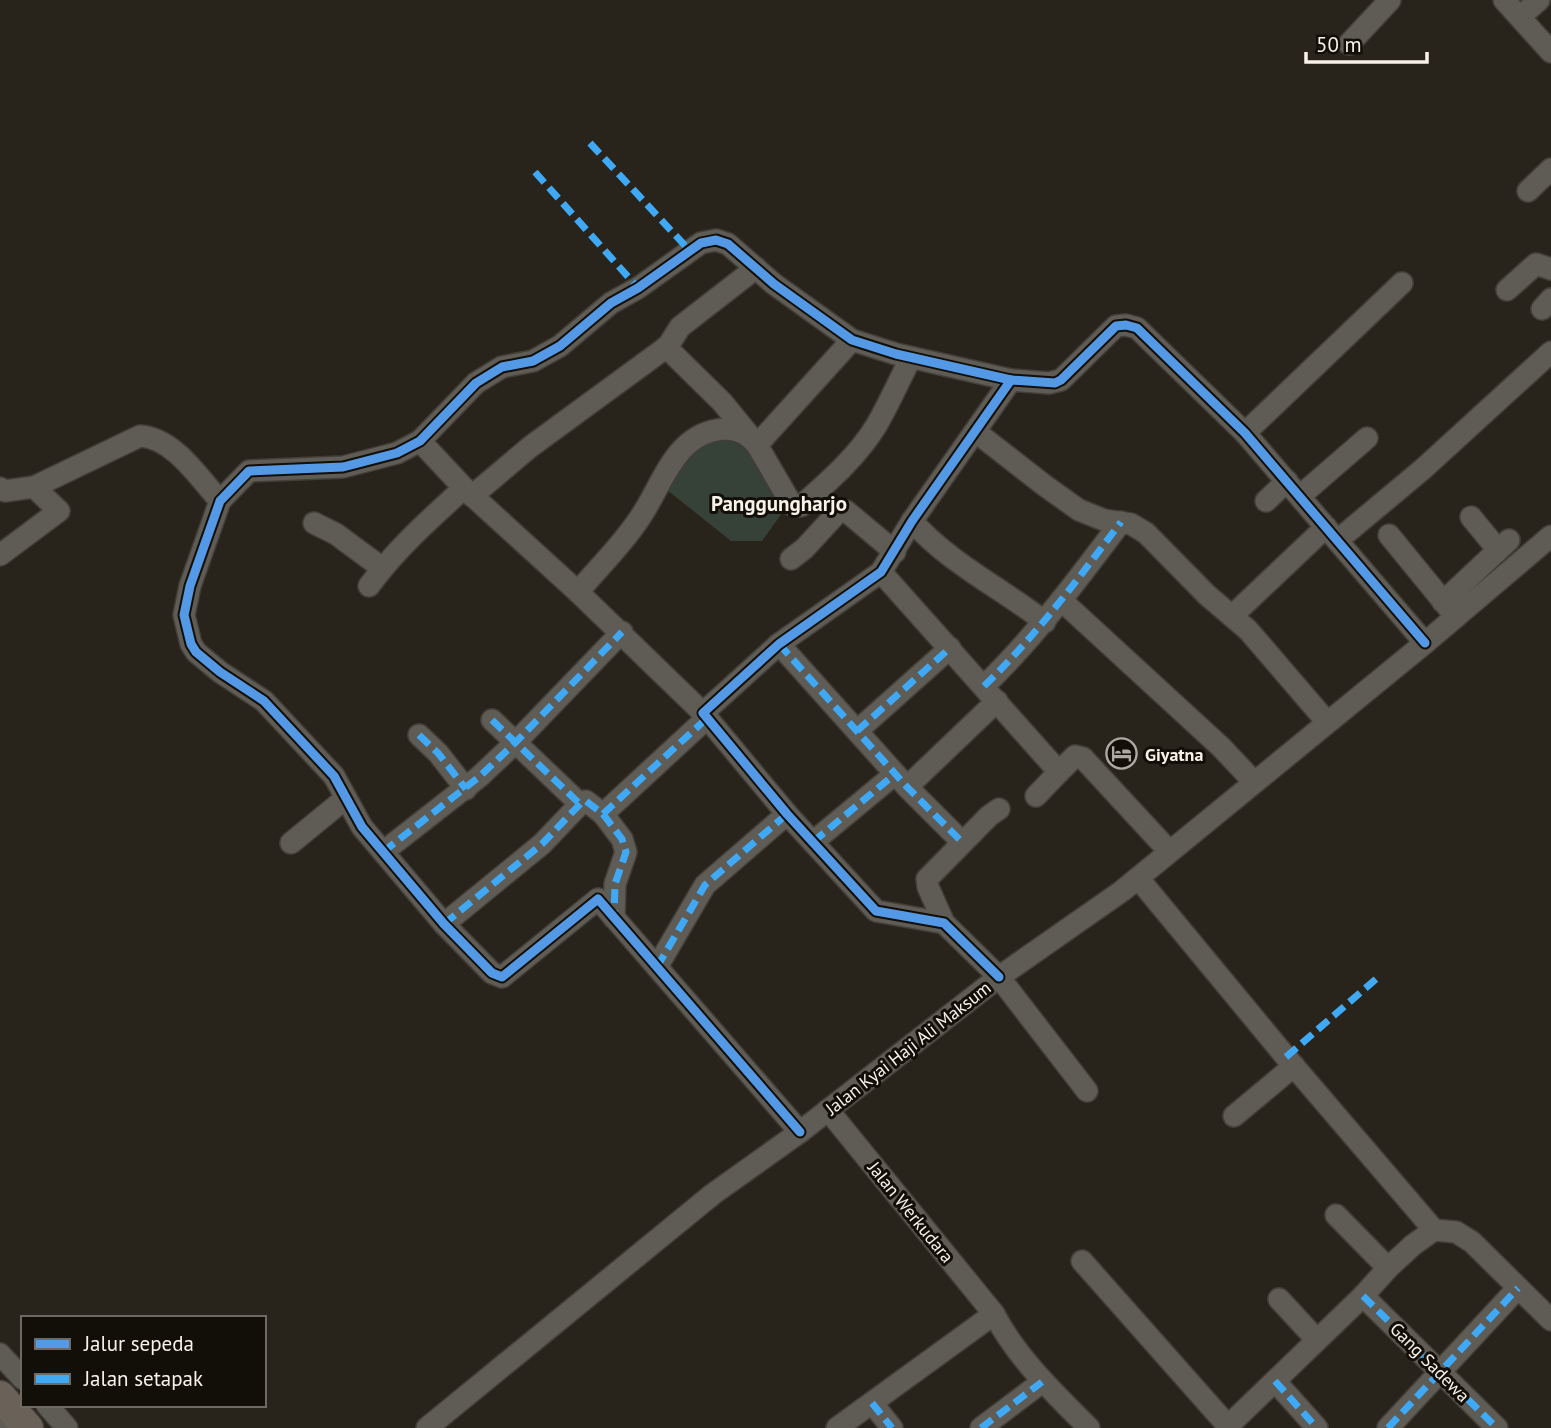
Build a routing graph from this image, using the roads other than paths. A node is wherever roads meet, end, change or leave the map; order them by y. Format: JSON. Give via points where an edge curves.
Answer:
{"nodes":[{"id":1,"x":1390,"y":0,"type":"edge"},
{"id":2,"x":1504,"y":0,"type":"edge"},
{"id":3,"x":1539,"y":0,"type":"edge"},
{"id":4,"x":1520,"y":17,"type":"junction"},
{"id":5,"x":1349,"y":44,"type":"dead end"},
{"id":6,"x":1551,"y":52,"type":"edge"},
{"id":7,"x":1551,"y":169,"type":"edge"},
{"id":8,"x":1528,"y":191,"type":"dead end"},
{"id":9,"x":756,"y":268,"type":"junction"},
{"id":10,"x":1551,"y":269,"type":"edge"},
{"id":11,"x":1402,"y":283,"type":"dead end"},
{"id":12,"x":1507,"y":290,"type":"dead end"},
{"id":13,"x":852,"y":340,"type":"junction"},
{"id":14,"x":666,"y":347,"type":"junction"},
{"id":15,"x":1551,"y":352,"type":"edge"},
{"id":16,"x":911,"y":358,"type":"junction"},
{"id":17,"x":1011,"y":380,"type":"junction"},
{"id":18,"x":976,"y":432,"type":"junction"},
{"id":19,"x":1245,"y":433,"type":"junction"},
{"id":20,"x":1367,"y":438,"type":"dead end"},
{"id":21,"x":753,"y":440,"type":"junction"},
{"id":22,"x":420,"y":441,"type":"junction"},
{"id":23,"x":34,"y":487,"type":"junction"},
{"id":24,"x":0,"y":488,"type":"edge"},
{"id":25,"x":1294,"y":489,"type":"junction"},
{"id":26,"x":468,"y":492,"type":"junction"},
{"id":27,"x":220,"y":501,"type":"junction"},
{"id":28,"x":1266,"y":501,"type":"dead end"},
{"id":29,"x":1471,"y":517,"type":"dead end"},
{"id":30,"x":912,"y":522,"type":"junction"},
{"id":31,"x":1121,"y":522,"type":"junction"},
{"id":32,"x":313,"y":523,"type":"dead end"},
{"id":33,"x":1332,"y":533,"type":"junction"},
{"id":34,"x":1389,"y":535,"type":"dead end"},
{"id":35,"x":1551,"y":536,"type":"edge"},
{"id":36,"x":895,"y":552,"type":"junction"},
{"id":37,"x":0,"y":555,"type":"edge"},
{"id":38,"x":791,"y":559,"type":"dead end"},
{"id":39,"x":382,"y":568,"type":"junction"},
{"id":40,"x":881,"y":572,"type":"junction"},
{"id":41,"x":369,"y":586,"type":"dead end"},
{"id":42,"x":578,"y":592,"type":"junction"},
{"id":43,"x":1060,"y":600,"type":"junction"},
{"id":44,"x":1450,"y":610,"type":"junction"},
{"id":45,"x":1232,"y":616,"type":"junction"},
{"id":46,"x":1045,"y":622,"type":"junction"},
{"id":47,"x":622,"y":632,"type":"junction"},
{"id":48,"x":1425,"y":643,"type":"junction"},
{"id":49,"x":779,"y":644,"type":"junction"},
{"id":50,"x":950,"y":648,"type":"junction"},
{"id":51,"x":990,"y":693,"type":"junction"},
{"id":52,"x":705,"y":715,"type":"junction"},
{"id":53,"x":492,"y":720,"type":"dead end"},
{"id":54,"x":1327,"y":722,"type":"junction"},
{"id":55,"x":857,"y":731,"type":"junction"},
{"id":56,"x":419,"y":735,"type":"dead end"},
{"id":57,"x":515,"y":743,"type":"junction"},
{"id":58,"x":1059,"y":772,"type":"junction"},
{"id":59,"x":901,"y":781,"type":"junction"},
{"id":60,"x":1254,"y":782,"type":"junction"},
{"id":61,"x":466,"y":789,"type":"junction"},
{"id":62,"x":1036,"y":796,"type":"dead end"},
{"id":63,"x":346,"y":798,"type":"junction"},
{"id":64,"x":580,"y":804,"type":"junction"},
{"id":65,"x":999,"y":809,"type":"dead end"},
{"id":66,"x":603,"y":814,"type":"junction"},
{"id":67,"x":787,"y":814,"type":"junction"},
{"id":68,"x":813,"y":842,"type":"junction"},
{"id":69,"x":962,"y":842,"type":"junction"},
{"id":70,"x":291,"y":843,"type":"dead end"},
{"id":71,"x":1169,"y":851,"type":"junction"},
{"id":72,"x":383,"y":852,"type":"junction"},
{"id":73,"x":1138,"y":878,"type":"junction"},
{"id":74,"x":614,"y":918,"type":"junction"},
{"id":75,"x":944,"y":923,"type":"junction"},
{"id":76,"x":444,"y":924,"type":"junction"},
{"id":77,"x":657,"y":967,"type":"junction"},
{"id":78,"x":999,"y":977,"type":"junction"},
{"id":79,"x":1294,"y":1066,"type":"junction"},
{"id":80,"x":1087,"y":1091,"type":"dead end"},
{"id":81,"x":828,"y":1110,"type":"junction"},
{"id":82,"x":1234,"y":1116,"type":"dead end"},
{"id":83,"x":800,"y":1132,"type":"junction"},
{"id":84,"x":1336,"y":1214,"type":"dead end"},
{"id":85,"x":1434,"y":1230,"type":"junction"},
{"id":86,"x":1082,"y":1261,"type":"dead end"},
{"id":87,"x":1388,"y":1268,"type":"junction"},
{"id":88,"x":1518,"y":1288,"type":"junction"},
{"id":89,"x":1363,"y":1296,"type":"junction"},
{"id":90,"x":1279,"y":1299,"type":"dead end"},
{"id":91,"x":994,"y":1314,"type":"junction"},
{"id":92,"x":1551,"y":1320,"type":"edge"},
{"id":93,"x":1317,"y":1340,"type":"junction"},
{"id":94,"x":0,"y":1354,"type":"edge"},
{"id":95,"x":1442,"y":1372,"type":"junction"},
{"id":96,"x":0,"y":1375,"type":"edge"},
{"id":97,"x":21,"y":1377,"type":"edge"},
{"id":98,"x":1275,"y":1381,"type":"junction"},
{"id":99,"x":1042,"y":1382,"type":"junction"},
{"id":100,"x":0,"y":1396,"type":"edge"},
{"id":101,"x":21,"y":1398,"type":"edge"},
{"id":102,"x":872,"y":1403,"type":"junction"},
{"id":103,"x":29,"y":1407,"type":"edge"},
{"id":104,"x":49,"y":1407,"type":"edge"},
{"id":105,"x":0,"y":1420,"type":"edge"},
{"id":106,"x":1227,"y":1427,"type":"edge"},
{"id":107,"x":7,"y":1428,"type":"edge"},
{"id":108,"x":28,"y":1428,"type":"edge"},
{"id":109,"x":48,"y":1428,"type":"edge"},
{"id":110,"x":67,"y":1428,"type":"edge"},
{"id":111,"x":428,"y":1428,"type":"edge"},
{"id":112,"x":837,"y":1428,"type":"edge"},
{"id":113,"x":892,"y":1428,"type":"edge"},
{"id":114,"x":981,"y":1428,"type":"edge"},
{"id":115,"x":1089,"y":1428,"type":"edge"},
{"id":116,"x":1317,"y":1428,"type":"edge"},
{"id":117,"x":1388,"y":1428,"type":"edge"},
{"id":118,"x":1497,"y":1428,"type":"edge"}],
"edges":[{"from":1,"to":5,"type":"street"},
{"from":2,"to":4,"type":"street"},
{"from":3,"to":4,"type":"street"},
{"from":4,"to":6,"type":"street"},
{"from":7,"to":8,"type":"street"},
{"from":9,"to":13,"type":"street"},
{"from":9,"to":14,"type":"street","via":[[680,327]]},
{"from":9,"to":22,"type":"street","via":[[728,244],[716,240],[701,243],[611,303],[560,346],[533,361],[502,367],[476,383]]},
{"from":10,"to":12,"type":"street","via":[[1536,264]]},
{"from":11,"to":19,"type":"street"},
{"from":13,"to":16,"type":"street"},
{"from":13,"to":21,"type":"street"},
{"from":14,"to":21,"type":"street","via":[[722,401]]},
{"from":14,"to":26,"type":"street"},
{"from":15,"to":33,"type":"street","via":[[1423,469]]},
{"from":16,"to":17,"type":"street"},
{"from":16,"to":21,"type":"street","via":[[875,427],[802,506],[792,505]]},
{"from":17,"to":18,"type":"street"},
{"from":17,"to":19,"type":"street","via":[[1061,380],[1116,326],[1126,325],[1137,328]]},
{"from":18,"to":30,"type":"street"},
{"from":18,"to":31,"type":"street","via":[[1079,510]]},
{"from":19,"to":25,"type":"street"},
{"from":20,"to":25,"type":"street"},
{"from":21,"to":42,"type":"street","via":[[730,429],[695,436],[675,456],[638,521]]},
{"from":22,"to":26,"type":"street"},
{"from":22,"to":27,"type":"street","via":[[397,453],[343,467],[249,471]]},
{"from":23,"to":24,"type":"street"},
{"from":23,"to":27,"type":"street","via":[[129,440],[152,436],[173,450]]},
{"from":23,"to":37,"type":"street","via":[[59,511]]},
{"from":25,"to":28,"type":"street"},
{"from":25,"to":33,"type":"street"},
{"from":26,"to":39,"type":"street"},
{"from":26,"to":42,"type":"street"},
{"from":27,"to":63,"type":"street","via":[[184,615],[191,644],[220,672],[264,701],[334,776]]},
{"from":29,"to":44,"type":"street","via":[[1504,545]]},
{"from":30,"to":36,"type":"street"},
{"from":30,"to":46,"type":"street","via":[[949,555]]},
{"from":31,"to":43,"type":"street"},
{"from":31,"to":45,"type":"street","via":[[1146,533]]},
{"from":32,"to":39,"type":"street"},
{"from":33,"to":45,"type":"street"},
{"from":33,"to":48,"type":"street"},
{"from":34,"to":44,"type":"street"},
{"from":35,"to":44,"type":"street","name":"Jalan Kyai Haji Ali Maksum"},
{"from":36,"to":38,"type":"street","via":[[846,511],[839,511]]},
{"from":36,"to":40,"type":"street"},
{"from":39,"to":41,"type":"street"},
{"from":40,"to":49,"type":"street"},
{"from":40,"to":50,"type":"street"},
{"from":42,"to":47,"type":"street"},
{"from":43,"to":46,"type":"street"},
{"from":43,"to":60,"type":"street"},
{"from":44,"to":48,"type":"street","name":"Jalan Kyai Haji Ali Maksum"},
{"from":45,"to":54,"type":"street"},
{"from":46,"to":51,"type":"street","via":[[1011,660]]},
{"from":47,"to":52,"type":"street"},
{"from":47,"to":57,"type":"street"},
{"from":48,"to":54,"type":"street","name":"Jalan Kyai Haji Ali Maksum"},
{"from":49,"to":52,"type":"street"},
{"from":49,"to":55,"type":"street"},
{"from":50,"to":51,"type":"street"},
{"from":50,"to":55,"type":"street"},
{"from":51,"to":58,"type":"street"},
{"from":51,"to":59,"type":"street"},
{"from":52,"to":66,"type":"street"},
{"from":52,"to":67,"type":"street"},
{"from":53,"to":57,"type":"street"},
{"from":54,"to":60,"type":"street","name":"Jalan Kyai Haji Ali Maksum"},
{"from":55,"to":59,"type":"street"},
{"from":56,"to":61,"type":"street"},
{"from":57,"to":61,"type":"street"},
{"from":57,"to":64,"type":"street"},
{"from":58,"to":62,"type":"street"},
{"from":58,"to":71,"type":"street","via":[[1075,756],[1083,758]]},
{"from":59,"to":68,"type":"street"},
{"from":59,"to":69,"type":"street"},
{"from":60,"to":71,"type":"street","name":"Jalan Kyai Haji Ali Maksum"},
{"from":61,"to":72,"type":"street"},
{"from":63,"to":70,"type":"street"},
{"from":63,"to":72,"type":"street"},
{"from":64,"to":66,"type":"street","via":[[586,801]]},
{"from":64,"to":76,"type":"street","via":[[542,844]]},
{"from":65,"to":69,"type":"street"},
{"from":66,"to":74,"type":"street","via":[[626,852],[615,884]]},
{"from":67,"to":68,"type":"street"},
{"from":67,"to":77,"type":"street","via":[[705,885]]},
{"from":68,"to":75,"type":"street","via":[[879,913]]},
{"from":69,"to":75,"type":"street","via":[[928,879]]},
{"from":71,"to":73,"type":"street","name":"Jalan Kyai Haji Ali Maksum"},
{"from":72,"to":76,"type":"street"},
{"from":73,"to":78,"type":"street","name":"Jalan Kyai Haji Ali Maksum"},
{"from":73,"to":79,"type":"street"},
{"from":74,"to":76,"type":"street","via":[[595,899],[502,977],[492,974]]},
{"from":74,"to":77,"type":"street"},
{"from":75,"to":78,"type":"street"},
{"from":77,"to":83,"type":"street"},
{"from":78,"to":80,"type":"street"},
{"from":78,"to":81,"type":"street","name":"Jalan Kyai Haji Ali Maksum"},
{"from":79,"to":82,"type":"street"},
{"from":79,"to":85,"type":"street"},
{"from":81,"to":83,"type":"street","name":"Jalan Kyai Haji Ali Maksum"},
{"from":81,"to":91,"type":"street","name":"Jalan Werkudara"},
{"from":83,"to":111,"type":"street","name":"Jalan Kyai Haji Ali Maksum","via":[[713,1194]]},
{"from":84,"to":87,"type":"street"},
{"from":85,"to":87,"type":"street"},
{"from":85,"to":88,"type":"street","via":[[1463,1236]]},
{"from":86,"to":106,"type":"street"},
{"from":87,"to":89,"type":"street"},
{"from":88,"to":92,"type":"street"},
{"from":88,"to":95,"type":"street"},
{"from":89,"to":93,"type":"street"},
{"from":89,"to":95,"type":"street","name":"Gang Sadewa"},
{"from":90,"to":93,"type":"street"},
{"from":91,"to":99,"type":"street","name":"Jalan Werkudara"},
{"from":91,"to":102,"type":"street"},
{"from":93,"to":98,"type":"street"},
{"from":94,"to":97,"type":"street"},
{"from":95,"to":117,"type":"street"},
{"from":95,"to":118,"type":"street","name":"Gang Sadewa"},
{"from":96,"to":101,"type":"highway"},
{"from":98,"to":106,"type":"street"},
{"from":98,"to":116,"type":"street"},
{"from":99,"to":114,"type":"street"},
{"from":99,"to":115,"type":"street","name":"Jalan Werkudara"},
{"from":100,"to":108,"type":"highway"},
{"from":102,"to":112,"type":"street"},
{"from":102,"to":113,"type":"street"},
{"from":103,"to":109,"type":"highway"},
{"from":104,"to":110,"type":"street"},
{"from":105,"to":107,"type":"street"}]}
